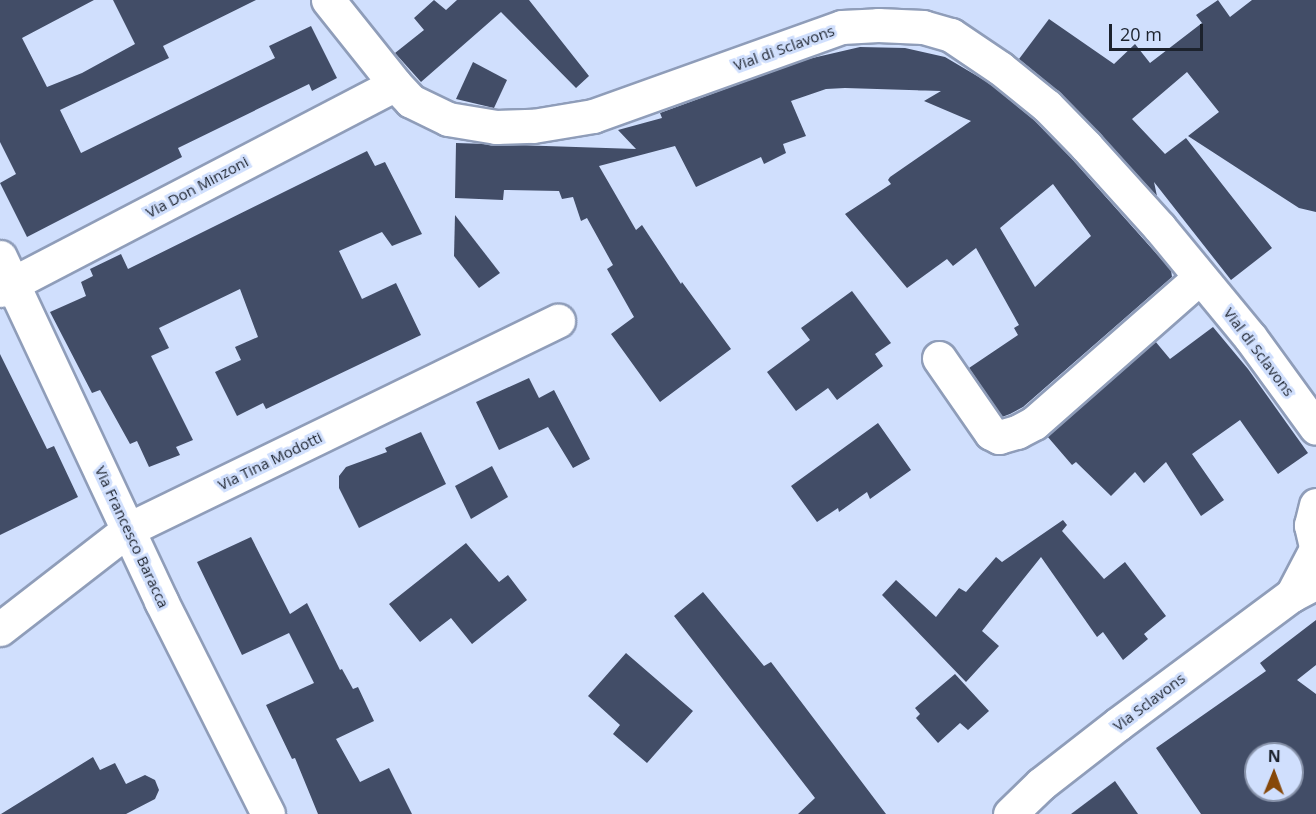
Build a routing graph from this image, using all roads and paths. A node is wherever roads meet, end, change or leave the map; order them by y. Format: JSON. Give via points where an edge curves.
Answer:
{"nodes":[{"id":1,"x":328,"y":0,"type":"edge"},
{"id":2,"x":919,"y":14,"type":"edge"},
{"id":3,"x":394,"y":84,"type":"junction"},
{"id":4,"x":4,"y":277,"type":"edge"},
{"id":5,"x":1200,"y":277,"type":"junction"},
{"id":6,"x":558,"y":321,"type":"dead end"},
{"id":7,"x":939,"y":358,"type":"dead end"},
{"id":8,"x":1316,"y":428,"type":"edge"},
{"id":9,"x":1316,"y":505,"type":"edge"},
{"id":10,"x":129,"y":529,"type":"junction"},
{"id":11,"x":1316,"y":547,"type":"edge"},
{"id":12,"x":1304,"y":589,"type":"edge"},
{"id":13,"x":0,"y":629,"type":"edge"},
{"id":14,"x":268,"y":814,"type":"edge"},
{"id":15,"x":1010,"y":814,"type":"edge"}],
"edges":[{"from":1,"to":3,"type":"street","name":"Vial di Sclavons"},
{"from":2,"to":3,"type":"street","name":"Vial di Sclavons","via":[[842,27],[593,117],[533,126],[496,127],[448,119],[411,101]]},
{"from":2,"to":5,"type":"street","name":"Vial di Sclavons","via":[[1000,68],[1047,106]]},
{"from":3,"to":4,"type":"street","name":"Via Don Minzoni"},
{"from":4,"to":10,"type":"street","name":"Via Francesco Baracca"},
{"from":5,"to":7,"type":"street","via":[[1034,423],[1017,432],[999,437],[991,433]]},
{"from":5,"to":8,"type":"street","name":"Vial di Sclavons","via":[[1250,337]]},
{"from":6,"to":10,"type":"street","name":"Via Tina Modotti"},
{"from":9,"to":11,"type":"street","name":"Via Sclavons","via":[[1311,525]]},
{"from":10,"to":13,"type":"street","name":"Via Tina Modotti"},
{"from":10,"to":14,"type":"street","name":"Via Francesco Baracca"},
{"from":11,"to":12,"type":"street","name":"Via Sclavons"},
{"from":12,"to":15,"type":"street","name":"Via Sclavons","via":[[1110,731],[1041,784]]}]}
